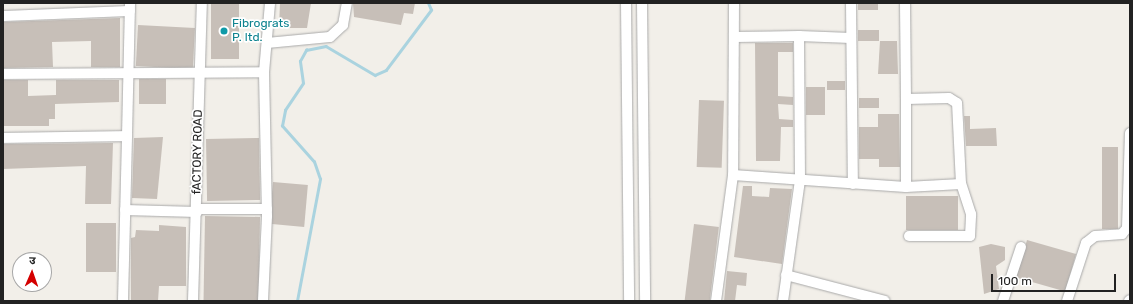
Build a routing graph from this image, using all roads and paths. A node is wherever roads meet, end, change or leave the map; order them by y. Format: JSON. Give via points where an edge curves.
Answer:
{"nodes":[{"id":1,"x":202,"y":3,"type":"edge"},
{"id":2,"x":270,"y":3,"type":"edge"},
{"id":3,"x":347,"y":3,"type":"edge"},
{"id":4,"x":626,"y":3,"type":"edge"},
{"id":5,"x":642,"y":3,"type":"edge"},
{"id":6,"x":734,"y":3,"type":"edge"},
{"id":7,"x":851,"y":3,"type":"edge"},
{"id":8,"x":905,"y":3,"type":"edge"},
{"id":9,"x":130,"y":7,"type":"edge"},
{"id":10,"x":3,"y":16,"type":"edge"},
{"id":11,"x":800,"y":36,"type":"junction"},
{"id":12,"x":734,"y":37,"type":"junction"},
{"id":13,"x":851,"y":38,"type":"junction"},
{"id":14,"x":267,"y":43,"type":"junction"},
{"id":15,"x":200,"y":70,"type":"junction"},
{"id":16,"x":128,"y":72,"type":"junction"},
{"id":17,"x":264,"y":72,"type":"junction"},
{"id":18,"x":3,"y":74,"type":"edge"},
{"id":19,"x":642,"y":82,"type":"junction"},
{"id":20,"x":626,"y":83,"type":"junction"},
{"id":21,"x":906,"y":99,"type":"junction"},
{"id":22,"x":1130,"y":133,"type":"edge"},
{"id":23,"x":127,"y":136,"type":"junction"},
{"id":24,"x":3,"y":138,"type":"edge"},
{"id":25,"x":733,"y":175,"type":"junction"},
{"id":26,"x":800,"y":180,"type":"junction"},
{"id":27,"x":853,"y":184,"type":"junction"},
{"id":28,"x":961,"y":184,"type":"junction"},
{"id":29,"x":906,"y":186,"type":"junction"},
{"id":30,"x":266,"y":209,"type":"junction"},
{"id":31,"x":125,"y":210,"type":"junction"},
{"id":32,"x":197,"y":210,"type":"junction"},
{"id":33,"x":909,"y":236,"type":"dead end"},
{"id":34,"x":1021,"y":247,"type":"dead end"},
{"id":35,"x":786,"y":274,"type":"junction"},
{"id":36,"x":853,"y":297,"type":"edge"},
{"id":37,"x":123,"y":301,"type":"edge"},
{"id":38,"x":193,"y":301,"type":"edge"},
{"id":39,"x":263,"y":301,"type":"edge"},
{"id":40,"x":629,"y":301,"type":"edge"},
{"id":41,"x":645,"y":301,"type":"edge"},
{"id":42,"x":716,"y":301,"type":"edge"},
{"id":43,"x":783,"y":301,"type":"edge"},
{"id":44,"x":885,"y":301,"type":"edge"},
{"id":45,"x":1004,"y":301,"type":"edge"},
{"id":46,"x":1067,"y":301,"type":"edge"}],
"edges":[{"from":1,"to":15,"type":"street","name":"fACTORY ROAD"},
{"from":2,"to":14,"type":"street"},
{"from":3,"to":14,"type":"street","via":[[343,24],[330,37]]},
{"from":4,"to":20,"type":"street"},
{"from":5,"to":19,"type":"street"},
{"from":6,"to":12,"type":"street"},
{"from":7,"to":13,"type":"street"},
{"from":8,"to":21,"type":"street"},
{"from":9,"to":10,"type":"street"},
{"from":9,"to":16,"type":"street"},
{"from":11,"to":12,"type":"street"},
{"from":11,"to":13,"type":"street"},
{"from":11,"to":26,"type":"street"},
{"from":12,"to":25,"type":"street"},
{"from":13,"to":27,"type":"street"},
{"from":14,"to":17,"type":"street"},
{"from":15,"to":16,"type":"street"},
{"from":15,"to":17,"type":"street"},
{"from":15,"to":32,"type":"street","name":"fACTORY ROAD"},
{"from":16,"to":18,"type":"street"},
{"from":16,"to":23,"type":"street"},
{"from":17,"to":30,"type":"street"},
{"from":19,"to":20,"type":"street"},
{"from":19,"to":41,"type":"street"},
{"from":20,"to":40,"type":"street"},
{"from":21,"to":28,"type":"street","via":[[949,98],[957,103]]},
{"from":21,"to":29,"type":"street"},
{"from":22,"to":46,"type":"street","via":[[1127,228],[1122,234],[1094,236],[1086,243]]},
{"from":23,"to":24,"type":"street"},
{"from":23,"to":31,"type":"street"},
{"from":25,"to":26,"type":"street"},
{"from":25,"to":42,"type":"street"},
{"from":26,"to":27,"type":"street"},
{"from":26,"to":35,"type":"street"},
{"from":27,"to":29,"type":"street"},
{"from":28,"to":29,"type":"street"},
{"from":28,"to":33,"type":"street","via":[[971,214],[970,236]]},
{"from":30,"to":32,"type":"street"},
{"from":30,"to":39,"type":"street"},
{"from":31,"to":32,"type":"street"},
{"from":31,"to":37,"type":"street"},
{"from":32,"to":38,"type":"street","name":"fACTORY ROAD"},
{"from":34,"to":45,"type":"street"},
{"from":35,"to":36,"type":"street"},
{"from":35,"to":43,"type":"street"},
{"from":36,"to":44,"type":"street"}]}
